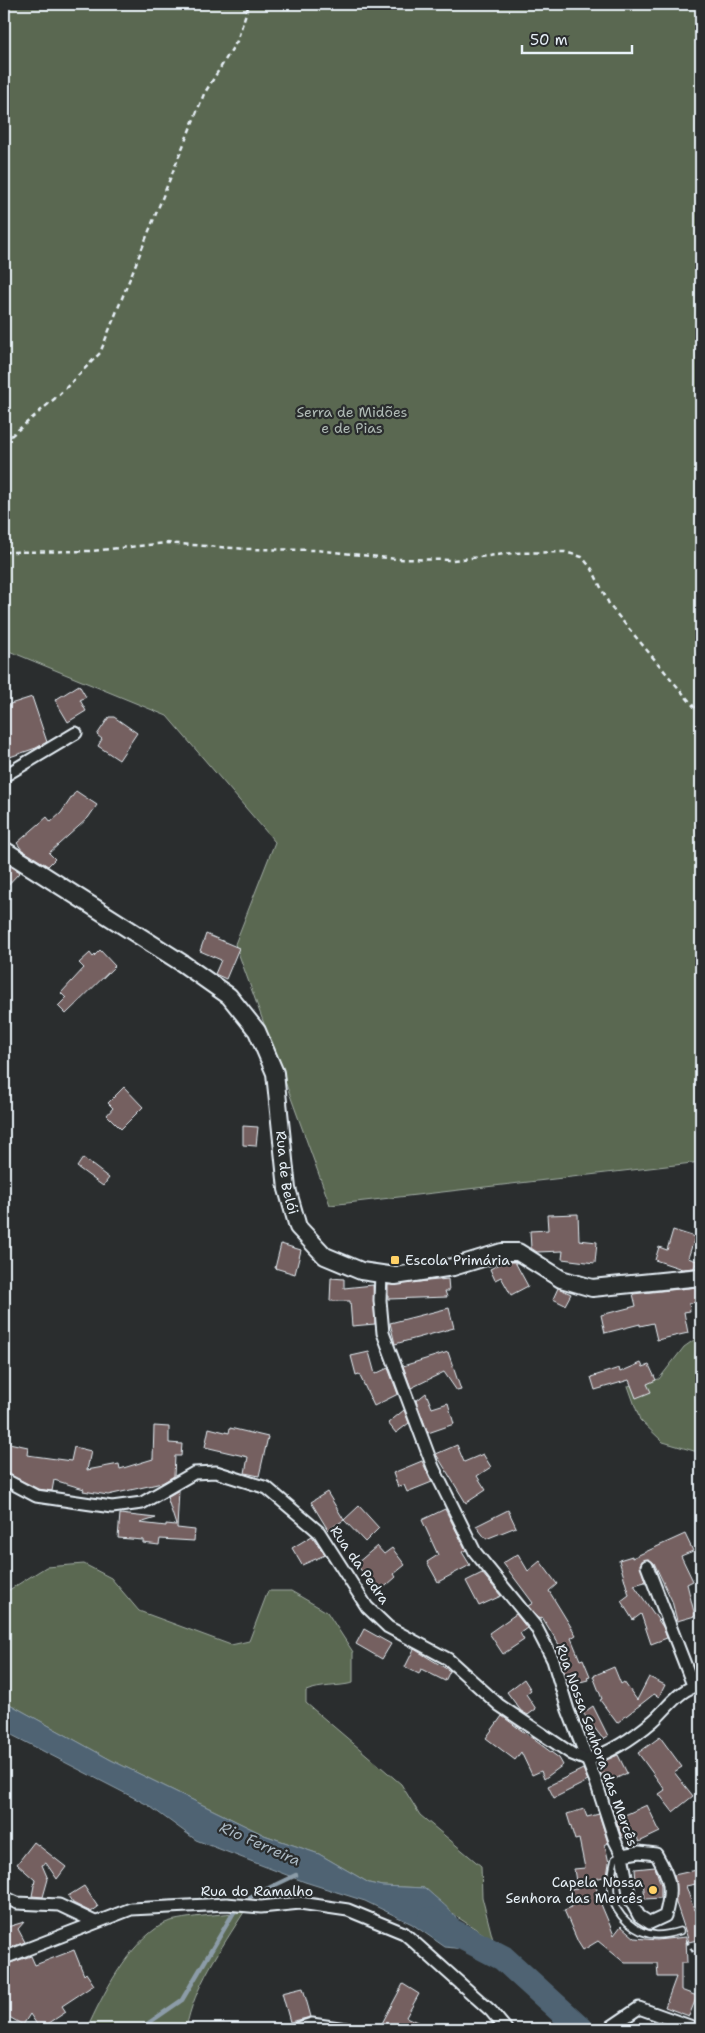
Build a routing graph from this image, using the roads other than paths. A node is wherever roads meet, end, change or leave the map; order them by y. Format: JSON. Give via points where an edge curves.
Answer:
{"nodes":[{"id":1,"x":76,"y":733,"type":"dead end"},
{"id":2,"x":4,"y":776,"type":"edge"},
{"id":3,"x":4,"y":850,"type":"edge"},
{"id":4,"x":382,"y":1274,"type":"junction"},
{"id":5,"x":701,"y":1277,"type":"edge"},
{"id":6,"x":4,"y":1479,"type":"edge"},
{"id":7,"x":647,"y":1566,"type":"dead end"},
{"id":8,"x":697,"y":1685,"type":"edge"},
{"id":9,"x":587,"y":1760,"type":"junction"},
{"id":10,"x":622,"y":1855,"type":"junction"},
{"id":11,"x":4,"y":1896,"type":"edge"},
{"id":12,"x":96,"y":1922,"type":"junction"},
{"id":13,"x":680,"y":1931,"type":"road end"},
{"id":14,"x":4,"y":1958,"type":"edge"},
{"id":15,"x":611,"y":2027,"type":"edge"},
{"id":16,"x":296,"y":2029,"type":"edge"},
{"id":17,"x":346,"y":2029,"type":"edge"},
{"id":18,"x":506,"y":2029,"type":"edge"},
{"id":19,"x":698,"y":2029,"type":"edge"}],
"edges":[{"from":1,"to":2,"type":"street"},
{"from":3,"to":4,"type":"street","name":"Rua de Belói","via":[[229,996],[257,1031],[274,1074],[287,1190],[298,1227],[325,1256],[361,1270]]},
{"from":4,"to":5,"type":"street","name":"Rua de Belói","via":[[395,1276],[453,1267],[502,1252],[518,1252],[561,1279],[592,1288]]},
{"from":4,"to":9,"type":"street","name":"Rua Nossa Senhora das Mercês","via":[[383,1333],[433,1467],[475,1552],[536,1627],[553,1660]]},
{"from":6,"to":9,"type":"street","name":"Rua da Pedra","via":[[36,1496],[112,1507],[142,1503],[194,1473],[216,1472],[267,1488],[319,1532],[368,1607],[388,1627],[448,1659],[499,1705],[572,1754]]},
{"from":7,"to":8,"type":"street"},
{"from":8,"to":9,"type":"street","via":[[684,1690],[632,1737],[606,1754]]},
{"from":9,"to":10,"type":"street","name":"Rua Nossa Senhora das Mercês"},
{"from":10,"to":10,"type":"street","via":[[656,1854],[668,1874],[670,1896],[664,1916],[650,1923],[639,1916],[630,1899]]},
{"from":10,"to":13,"type":"lane","name":"Rua Nossa Senhora das Mercês","via":[[615,1859],[611,1879],[611,1894],[619,1914],[642,1933],[658,1935]]},
{"from":11,"to":12,"type":"street","via":[[16,1903],[58,1905]]},
{"from":12,"to":14,"type":"street","name":"Rua do Ramalho"},
{"from":12,"to":18,"type":"street","name":"Rua do Ramalho","via":[[131,1909],[226,1904],[261,1907],[300,1903],[348,1910],[404,1933],[491,2011]]},
{"from":15,"to":19,"type":"street","via":[[639,2008]]},
{"from":16,"to":17,"type":"street","via":[[312,2024]]}]}
